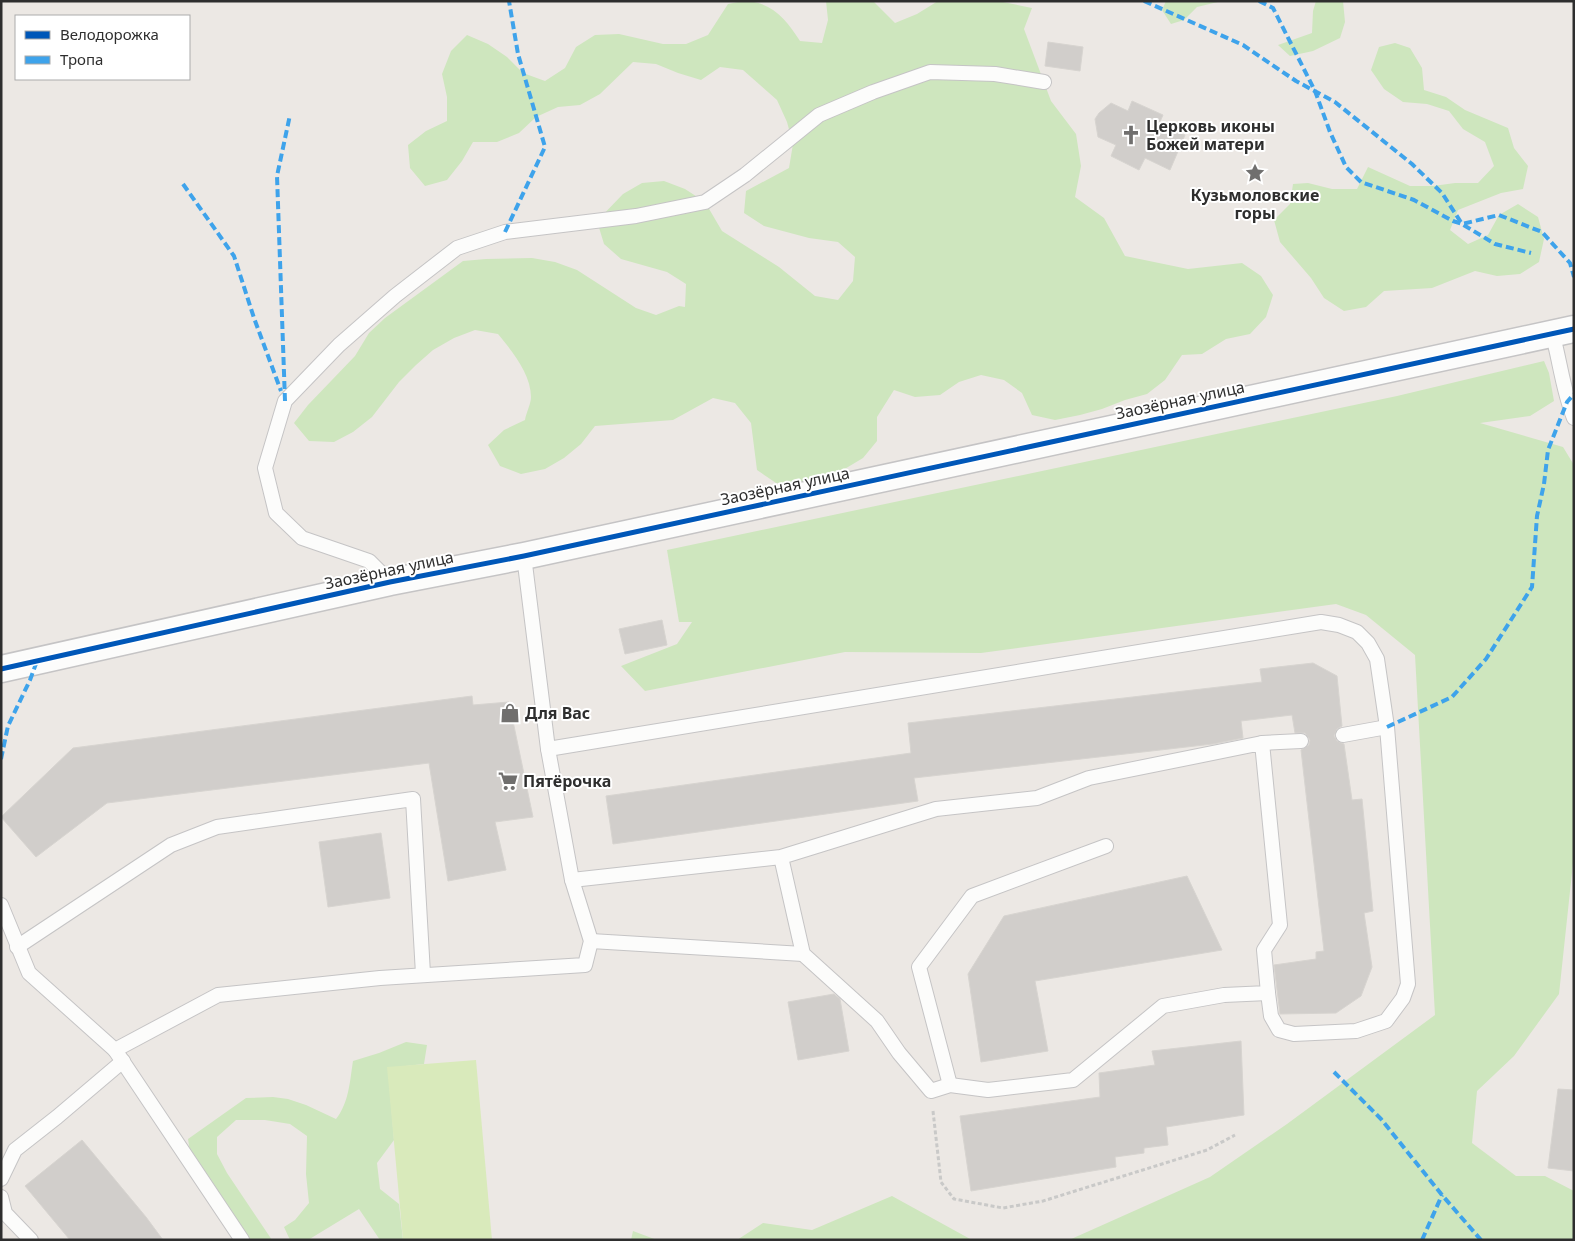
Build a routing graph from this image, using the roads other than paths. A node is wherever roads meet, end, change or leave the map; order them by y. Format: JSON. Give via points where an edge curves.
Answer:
{"nodes":[{"id":1,"x":1044,"y":82,"type":"dead end"},
{"id":2,"x":1563,"y":331,"type":"edge"},
{"id":3,"x":1574,"y":418,"type":"edge"},
{"id":4,"x":524,"y":556,"type":"junction"},
{"id":5,"x":390,"y":582,"type":"junction"},
{"id":6,"x":1,"y":669,"type":"edge"},
{"id":7,"x":1387,"y":726,"type":"junction"},
{"id":8,"x":1343,"y":735,"type":"dead end"},
{"id":9,"x":1300,"y":741,"type":"dead end"},
{"id":10,"x":1262,"y":743,"type":"junction"},
{"id":11,"x":548,"y":749,"type":"junction"},
{"id":12,"x":1106,"y":846,"type":"dead end"},
{"id":13,"x":781,"y":857,"type":"junction"},
{"id":14,"x":572,"y":880,"type":"junction"},
{"id":15,"x":1,"y":905,"type":"edge"},
{"id":16,"x":590,"y":941,"type":"junction"},
{"id":17,"x":17,"y":947,"type":"junction"},
{"id":18,"x":803,"y":954,"type":"junction"},
{"id":19,"x":423,"y":974,"type":"junction"},
{"id":20,"x":1268,"y":993,"type":"junction"},
{"id":21,"x":119,"y":1055,"type":"junction"},
{"id":22,"x":950,"y":1086,"type":"junction"},
{"id":23,"x":1,"y":1179,"type":"edge"},
{"id":24,"x":1,"y":1197,"type":"edge"},
{"id":25,"x":32,"y":1240,"type":"edge"},
{"id":26,"x":242,"y":1240,"type":"edge"}],
"edges":[{"from":1,"to":5,"type":"lane","via":[[995,74],[930,72],[820,115],[745,175],[705,202],[636,216],[505,232],[457,248],[339,345],[285,401],[265,468],[276,513],[302,538],[369,561]]},
{"from":2,"to":3,"type":"lane","via":[[1559,357]]},
{"from":2,"to":4,"type":"street","name":"Заозёрная улица"},
{"from":4,"to":5,"type":"street","name":"Заозёрная улица"},
{"from":4,"to":11,"type":"lane"},
{"from":5,"to":6,"type":"street","name":"Заозёрная улица"},
{"from":7,"to":8,"type":"lane"},
{"from":7,"to":11,"type":"lane","via":[[1377,659],[1368,643],[1356,632],[1320,622]]},
{"from":7,"to":20,"type":"lane","via":[[1408,984],[1404,998],[1386,1021],[1356,1032],[1294,1034],[1279,1030],[1271,1016]]},
{"from":9,"to":10,"type":"lane"},
{"from":10,"to":13,"type":"lane","via":[[1089,778],[1037,798],[936,810]]},
{"from":10,"to":20,"type":"lane","via":[[1280,925],[1264,950]]},
{"from":11,"to":14,"type":"lane"},
{"from":12,"to":22,"type":"lane","via":[[972,896],[919,967]]},
{"from":13,"to":14,"type":"lane"},
{"from":13,"to":18,"type":"lane"},
{"from":14,"to":16,"type":"lane"},
{"from":15,"to":17,"type":"lane"},
{"from":16,"to":18,"type":"lane"},
{"from":16,"to":19,"type":"lane","via":[[585,965]]},
{"from":17,"to":19,"type":"lane","via":[[171,845],[217,827],[412,799]]},
{"from":17,"to":21,"type":"lane","via":[[29,973]]},
{"from":18,"to":22,"type":"lane","via":[[876,1021],[931,1091]]},
{"from":19,"to":21,"type":"lane","via":[[218,995]]},
{"from":20,"to":22,"type":"lane","via":[[1224,995],[1163,1006],[1072,1080],[988,1090]]},
{"from":21,"to":23,"type":"lane","via":[[57,1117],[15,1150]]},
{"from":21,"to":26,"type":"lane"},
{"from":24,"to":25,"type":"lane","via":[[5,1213]]}]}
